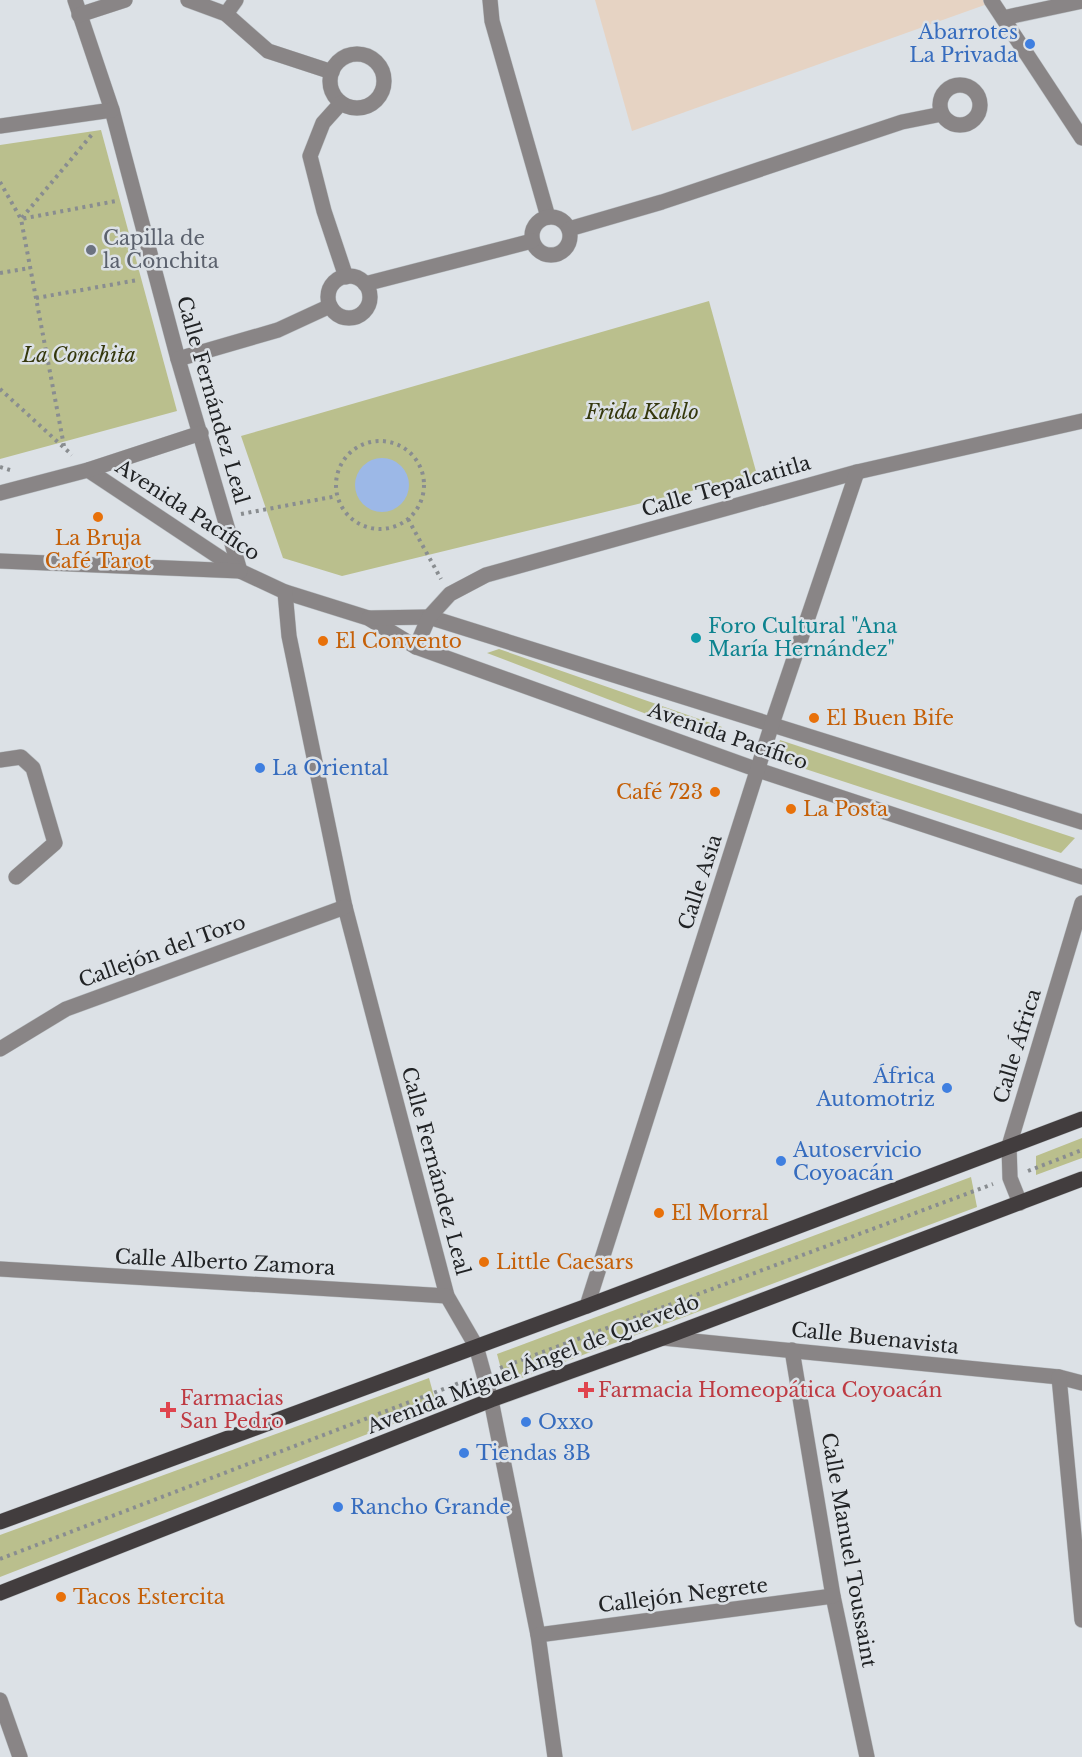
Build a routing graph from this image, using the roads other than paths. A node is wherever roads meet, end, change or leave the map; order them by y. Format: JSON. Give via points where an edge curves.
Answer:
{"nodes":[{"id":1,"x":125,"y":0,"type":"edge"},
{"id":2,"x":188,"y":0,"type":"edge"},
{"id":3,"x":236,"y":0,"type":"edge"},
{"id":4,"x":490,"y":0,"type":"edge"},
{"id":5,"x":991,"y":0,"type":"edge"},
{"id":6,"x":1082,"y":1,"type":"edge"},
{"id":7,"x":77,"y":7,"type":"edge"},
{"id":8,"x":226,"y":14,"type":"junction"},
{"id":9,"x":1003,"y":18,"type":"junction"},
{"id":10,"x":332,"y":72,"type":"junction"},
{"id":11,"x":341,"y":103,"type":"junction"},
{"id":12,"x":112,"y":110,"type":"junction"},
{"id":13,"x":942,"y":114,"type":"dead end"},
{"id":14,"x":0,"y":126,"type":"edge"},
{"id":15,"x":1082,"y":138,"type":"edge"},
{"id":16,"x":548,"y":217,"type":"junction"},
{"id":17,"x":569,"y":229,"type":"junction"},
{"id":18,"x":532,"y":241,"type":"junction"},
{"id":19,"x":346,"y":276,"type":"junction"},
{"id":20,"x":365,"y":284,"type":"junction"},
{"id":21,"x":330,"y":306,"type":"junction"},
{"id":22,"x":178,"y":359,"type":"junction"},
{"id":23,"x":1082,"y":421,"type":"edge"},
{"id":24,"x":201,"y":433,"type":"junction"},
{"id":25,"x":88,"y":470,"type":"junction"},
{"id":26,"x":857,"y":472,"type":"junction"},
{"id":27,"x":0,"y":493,"type":"edge"},
{"id":28,"x":0,"y":561,"type":"edge"},
{"id":29,"x":240,"y":571,"type":"junction"},
{"id":30,"x":285,"y":592,"type":"junction"},
{"id":31,"x":429,"y":617,"type":"junction"},
{"id":32,"x":368,"y":618,"type":"junction"},
{"id":33,"x":416,"y":647,"type":"junction"},
{"id":34,"x":772,"y":724,"type":"junction"},
{"id":35,"x":0,"y":760,"type":"edge"},
{"id":36,"x":758,"y":770,"type":"junction"},
{"id":37,"x":1082,"y":822,"type":"edge"},
{"id":38,"x":16,"y":877,"type":"dead end"},
{"id":39,"x":1082,"y":877,"type":"edge"},
{"id":40,"x":1082,"y":903,"type":"edge"},
{"id":41,"x":345,"y":907,"type":"junction"},
{"id":42,"x":0,"y":1049,"type":"edge"},
{"id":43,"x":1082,"y":1119,"type":"edge"},
{"id":44,"x":1009,"y":1146,"type":"junction"},
{"id":45,"x":1082,"y":1179,"type":"edge"},
{"id":46,"x":1020,"y":1203,"type":"junction"},
{"id":47,"x":0,"y":1269,"type":"edge"},
{"id":48,"x":447,"y":1296,"type":"junction"},
{"id":49,"x":587,"y":1306,"type":"junction"},
{"id":50,"x":663,"y":1338,"type":"junction"},
{"id":51,"x":476,"y":1346,"type":"junction"},
{"id":52,"x":792,"y":1350,"type":"junction"},
{"id":53,"x":1059,"y":1377,"type":"junction"},
{"id":54,"x":1082,"y":1383,"type":"edge"},
{"id":55,"x":491,"y":1400,"type":"junction"},
{"id":56,"x":0,"y":1522,"type":"edge"},
{"id":57,"x":0,"y":1593,"type":"edge"},
{"id":58,"x":833,"y":1596,"type":"junction"},
{"id":59,"x":1082,"y":1620,"type":"edge"},
{"id":60,"x":538,"y":1635,"type":"junction"},
{"id":61,"x":0,"y":1700,"type":"edge"},
{"id":62,"x":21,"y":1757,"type":"edge"},
{"id":63,"x":555,"y":1757,"type":"edge"},
{"id":64,"x":867,"y":1757,"type":"edge"}],
"edges":[{"from":1,"to":7,"type":"street"},
{"from":2,"to":8,"type":"street"},
{"from":3,"to":8,"type":"street"},
{"from":4,"to":16,"type":"street","via":[[492,21]]},
{"from":5,"to":9,"type":"street"},
{"from":6,"to":9,"type":"street"},
{"from":7,"to":12,"type":"street","name":"Calle Fernández Leal"},
{"from":8,"to":10,"type":"street","via":[[268,51]]},
{"from":9,"to":15,"type":"street"},
{"from":10,"to":11,"type":"street","via":[[332,89]]},
{"from":10,"to":11,"type":"street","via":[[352,55],[377,62],[382,70],[381,96],[374,102],[358,108]]},
{"from":11,"to":19,"type":"street","via":[[323,123],[309,156]]},
{"from":12,"to":14,"type":"street"},
{"from":12,"to":22,"type":"street","name":"Calle Fernández Leal"},
{"from":13,"to":17,"type":"street","via":[[902,122]]},
{"from":16,"to":17,"type":"street","via":[[560,219]]},
{"from":16,"to":18,"type":"street","via":[[533,228]]},
{"from":17,"to":18,"type":"street","via":[[570,241],[557,255],[545,255]]},
{"from":18,"to":20,"type":"street"},
{"from":19,"to":20,"type":"street"},
{"from":19,"to":21,"type":"street","via":[[330,287]]},
{"from":20,"to":21,"type":"street","via":[[370,297],[359,315],[345,318]]},
{"from":21,"to":22,"type":"street","via":[[278,330]]},
{"from":22,"to":24,"type":"street","name":"Calle Fernández Leal"},
{"from":23,"to":26,"type":"street","name":"Calle Tepalcatitla"},
{"from":24,"to":25,"type":"street"},
{"from":24,"to":29,"type":"street","name":"Calle Fernández Leal"},
{"from":25,"to":27,"type":"street"},
{"from":25,"to":29,"type":"street","name":"Avenida Pacífico"},
{"from":26,"to":31,"type":"street","name":"Calle Tepalcatitla","via":[[486,575],[450,594]]},
{"from":26,"to":34,"type":"street","name":"Calle Asia"},
{"from":28,"to":29,"type":"street"},
{"from":29,"to":30,"type":"street","name":"Avenida Pacífico"},
{"from":30,"to":32,"type":"street","name":"Avenida Pacífico"},
{"from":30,"to":41,"type":"street","name":"Calle Fernández Leal","via":[[289,636]]},
{"from":31,"to":32,"type":"street","name":"Avenida Pacífico"},
{"from":31,"to":33,"type":"street","name":"Calle Tepalcatitla"},
{"from":31,"to":34,"type":"street","name":"Avenida Pacífico"},
{"from":32,"to":33,"type":"street","name":"Avenida Pacífico"},
{"from":33,"to":36,"type":"street","name":"Avenida Pacífico"},
{"from":34,"to":36,"type":"street","name":"Calle Asia"},
{"from":34,"to":37,"type":"street","name":"Avenida Pacífico"},
{"from":35,"to":38,"type":"street","via":[[21,757],[33,768],[55,843]]},
{"from":36,"to":39,"type":"street","name":"Avenida Pacífico"},
{"from":36,"to":49,"type":"street","name":"Calle Asia"},
{"from":40,"to":44,"type":"street","name":"Calle África"},
{"from":41,"to":42,"type":"street","name":"Callejón del Toro","via":[[66,1009]]},
{"from":41,"to":48,"type":"street","name":"Calle Fernández Leal"},
{"from":43,"to":44,"type":"main road","name":"Avenida Miguel Ángel de Quevedo"},
{"from":44,"to":46,"type":"street","name":"Calle África","via":[[1011,1178]]},
{"from":44,"to":49,"type":"main road","name":"Avenida Miguel Ángel de Quevedo"},
{"from":45,"to":46,"type":"main road","name":"Avenida Miguel Ángel de Quevedo"},
{"from":46,"to":50,"type":"main road","name":"Avenida Miguel Ángel de Quevedo"},
{"from":47,"to":48,"type":"street","name":"Calle Alberto Zamora"},
{"from":48,"to":51,"type":"street","name":"Calle Fernández Leal"},
{"from":49,"to":51,"type":"main road","name":"Avenida Miguel Ángel de Quevedo"},
{"from":50,"to":52,"type":"street","name":"Calle Buenavista"},
{"from":50,"to":55,"type":"main road","name":"Avenida Miguel Ángel de Quevedo"},
{"from":51,"to":55,"type":"street","name":"Calle Fernández Leal"},
{"from":51,"to":56,"type":"main road","name":"Avenida Miguel Ángel de Quevedo"},
{"from":52,"to":53,"type":"street","name":"Calle Buenavista"},
{"from":52,"to":58,"type":"street","name":"Calle Manuel Toussaint"},
{"from":53,"to":54,"type":"street","name":"Calle Buenavista"},
{"from":53,"to":59,"type":"street"},
{"from":55,"to":57,"type":"main road","name":"Avenida Miguel Ángel de Quevedo"},
{"from":55,"to":60,"type":"street","name":"Calle Fernández Leal"},
{"from":58,"to":60,"type":"street","name":"Callejón Negrete"},
{"from":58,"to":64,"type":"street","name":"Calle Manuel Toussaint"},
{"from":60,"to":63,"type":"street","name":"Calle Fernández Leal"},
{"from":61,"to":62,"type":"street"}]}
